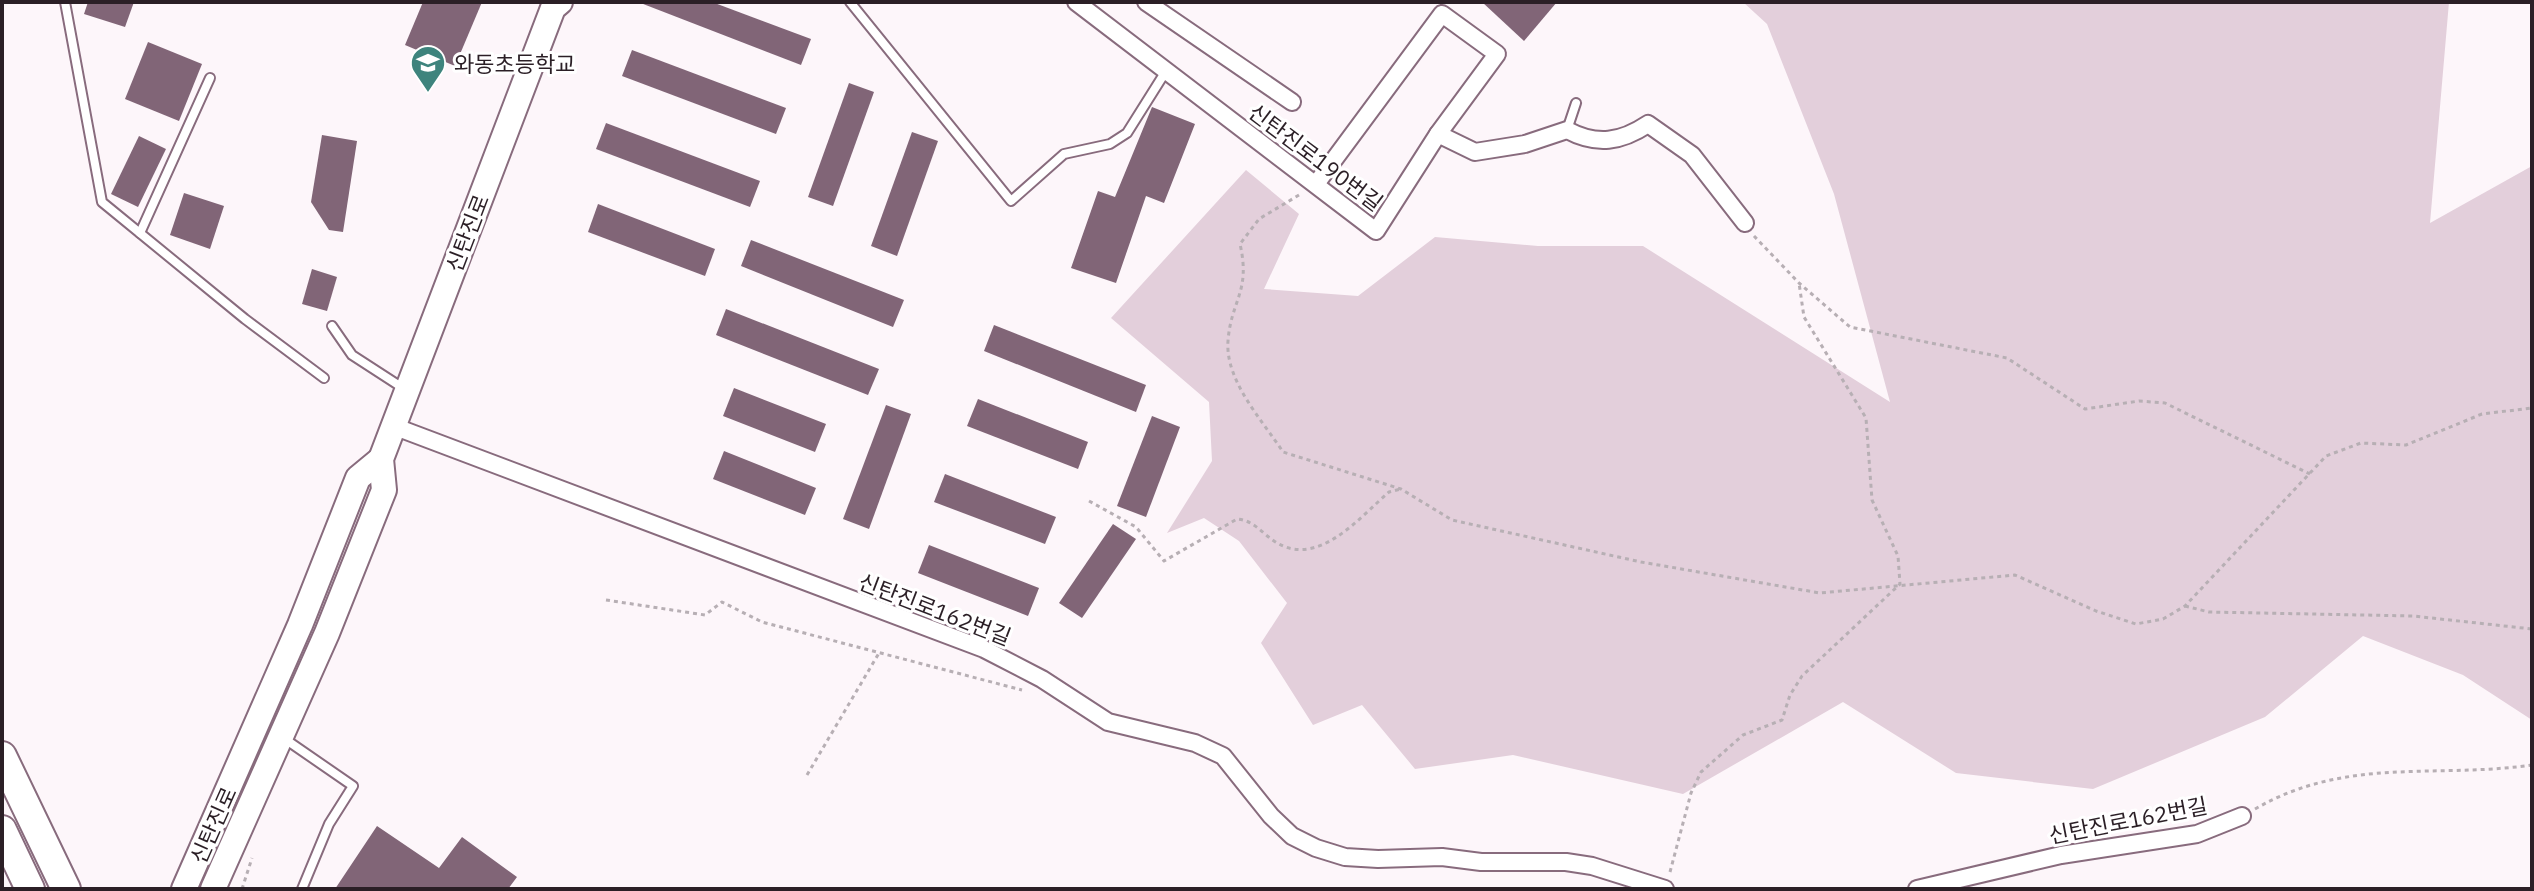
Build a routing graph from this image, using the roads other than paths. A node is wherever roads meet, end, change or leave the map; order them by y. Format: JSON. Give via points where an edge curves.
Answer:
{"nodes":[{"id":1,"x":65,"y":2,"type":"edge"},
{"id":2,"x":850,"y":2,"type":"edge"},
{"id":3,"x":1076,"y":2,"type":"edge"},
{"id":4,"x":1146,"y":2,"type":"edge"},
{"id":5,"x":555,"y":4,"type":"edge"},
{"id":6,"x":1166,"y":71,"type":"junction"},
{"id":7,"x":210,"y":78,"type":"dead end"},
{"id":8,"x":1292,"y":102,"type":"dead end"},
{"id":9,"x":1576,"y":103,"type":"dead end"},
{"id":10,"x":1567,"y":130,"type":"junction"},
{"id":11,"x":1438,"y":134,"type":"junction"},
{"id":12,"x":1316,"y":184,"type":"junction"},
{"id":13,"x":1745,"y":223,"type":"road end"},
{"id":14,"x":140,"y":233,"type":"junction"},
{"id":15,"x":332,"y":326,"type":"dead end"},
{"id":16,"x":324,"y":378,"type":"dead end"},
{"id":17,"x":406,"y":391,"type":"junction"},
{"id":18,"x":393,"y":426,"type":"junction"},
{"id":19,"x":381,"y":459,"type":"junction"},
{"id":20,"x":281,"y":737,"type":"junction"},
{"id":21,"x":2,"y":756,"type":"edge"},
{"id":22,"x":2242,"y":816,"type":"road end"},
{"id":23,"x":2,"y":830,"type":"edge"},
{"id":24,"x":1666,"y":883,"type":"edge"},
{"id":25,"x":30,"y":889,"type":"edge"},
{"id":26,"x":66,"y":889,"type":"edge"},
{"id":27,"x":184,"y":889,"type":"edge"},
{"id":28,"x":213,"y":889,"type":"edge"},
{"id":29,"x":302,"y":889,"type":"edge"},
{"id":30,"x":1917,"y":889,"type":"edge"}],
"edges":[{"from":1,"to":14,"type":"lane","via":[[102,202]]},
{"from":2,"to":6,"type":"lane","via":[[1011,201],[1064,154],[1110,144],[1127,133]]},
{"from":3,"to":6,"type":"street","name":"신탄진로190번길"},
{"from":4,"to":8,"type":"street"},
{"from":5,"to":17,"type":"main road","name":"신탄진로"},
{"from":6,"to":12,"type":"street","name":"신탄진로190번길"},
{"from":7,"to":14,"type":"lane"},
{"from":9,"to":10,"type":"lane"},
{"from":10,"to":11,"type":"street","via":[[1475,152]]},
{"from":10,"to":13,"type":"street","via":[[1585,140],[1614,141],[1648,124],[1692,155]]},
{"from":11,"to":12,"type":"street","name":"신탄진로190번길","via":[[1376,231]]},
{"from":11,"to":12,"type":"street","via":[[1497,54],[1442,14]]},
{"from":14,"to":16,"type":"lane"},
{"from":15,"to":17,"type":"lane","via":[[352,355]]},
{"from":17,"to":18,"type":"main road","name":"신탄진로"},
{"from":18,"to":19,"type":"main road","name":"신탄진로"},
{"from":18,"to":24,"type":"street","name":"신탄진로162번길","via":[[984,649],[1108,722],[1195,743],[1223,756],[1271,816],[1292,836],[1316,848],[1378,859],[1566,862]]},
{"from":19,"to":20,"type":"main road","name":"신탄진로","via":[[384,490]]},
{"from":19,"to":27,"type":"main road","name":"신탄진로","via":[[358,478]]},
{"from":20,"to":28,"type":"main road","name":"신탄진로"},
{"from":20,"to":29,"type":"lane","via":[[353,786],[329,824]]},
{"from":21,"to":26,"type":"highway"},
{"from":22,"to":30,"type":"street","name":"신탄진로162번길","via":[[2197,834],[2061,855]]},
{"from":23,"to":25,"type":"highway"}]}
